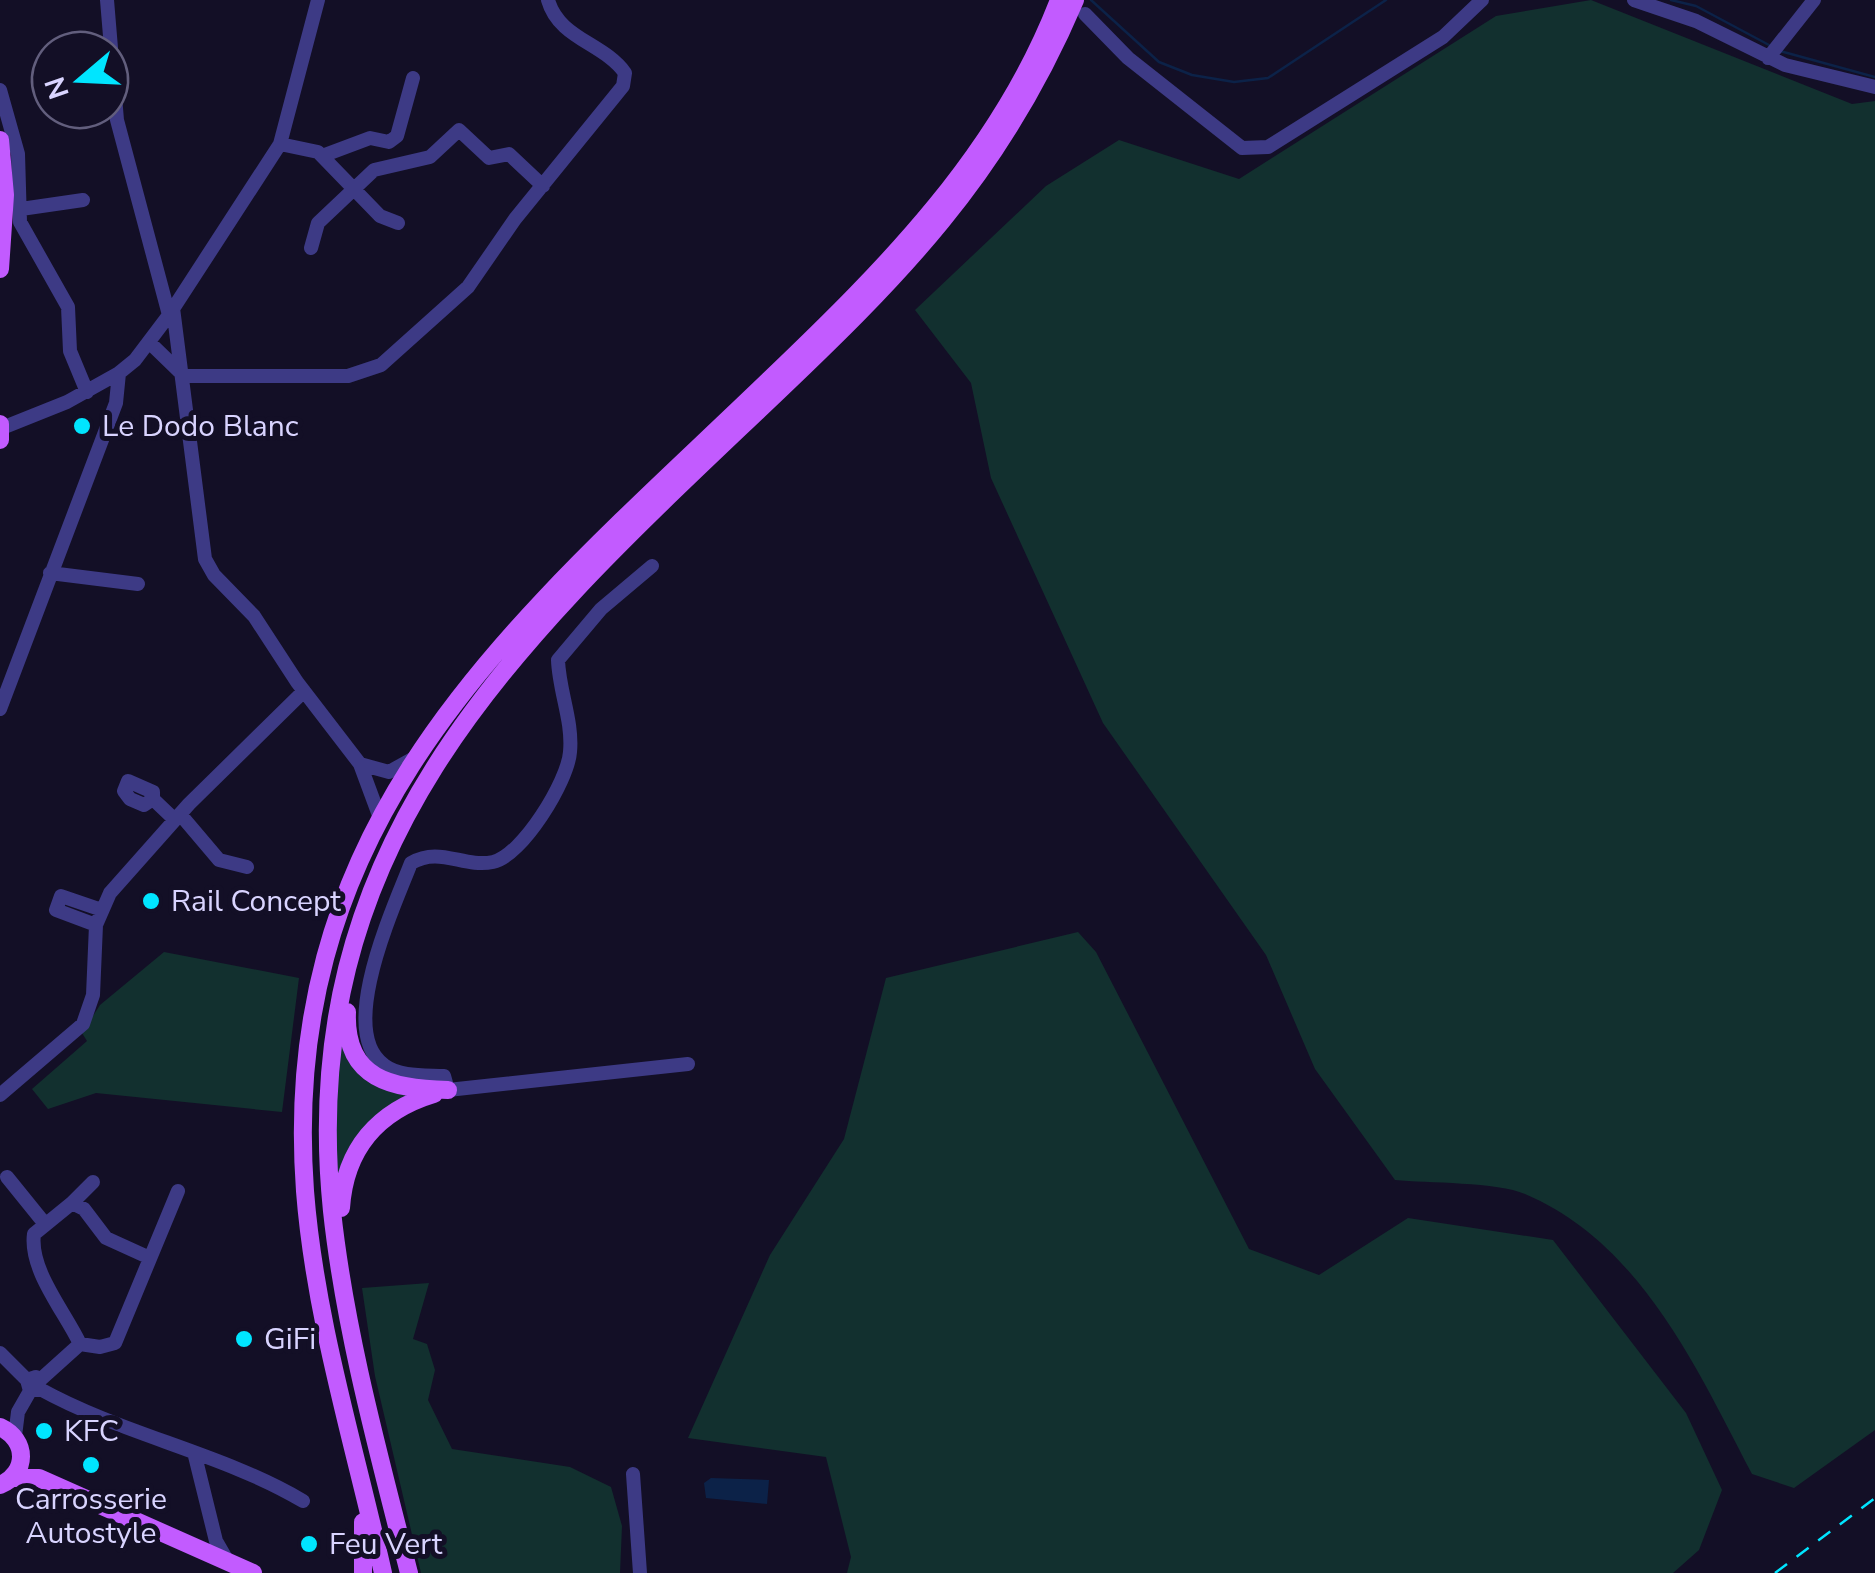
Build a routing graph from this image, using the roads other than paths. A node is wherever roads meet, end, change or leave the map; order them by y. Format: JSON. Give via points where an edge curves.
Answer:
{"nodes":[{"id":1,"x":107,"y":0,"type":"edge"},
{"id":2,"x":318,"y":0,"type":"edge"},
{"id":3,"x":548,"y":0,"type":"edge"},
{"id":4,"x":1059,"y":0,"type":"edge"},
{"id":5,"x":1482,"y":0,"type":"edge"},
{"id":6,"x":1634,"y":0,"type":"edge"},
{"id":7,"x":1814,"y":0,"type":"edge"},
{"id":8,"x":1080,"y":7,"type":"edge"},
{"id":9,"x":1773,"y":51,"type":"junction"},
{"id":10,"x":413,"y":78,"type":"dead end"},
{"id":11,"x":1875,"y":88,"type":"edge"},
{"id":12,"x":0,"y":90,"type":"edge"},
{"id":13,"x":0,"y":140,"type":"edge"},
{"id":14,"x":280,"y":144,"type":"junction"},
{"id":15,"x":322,"y":156,"type":"junction"},
{"id":16,"x":543,"y":186,"type":"junction"},
{"id":17,"x":354,"y":190,"type":"junction"},
{"id":18,"x":83,"y":200,"type":"dead end"},
{"id":19,"x":21,"y":209,"type":"junction"},
{"id":20,"x":398,"y":223,"type":"dead end"},
{"id":21,"x":311,"y":248,"type":"dead end"},
{"id":22,"x":0,"y":269,"type":"edge"},
{"id":23,"x":173,"y":308,"type":"junction"},
{"id":24,"x":149,"y":342,"type":"junction"},
{"id":25,"x":177,"y":346,"type":"junction"},
{"id":26,"x":164,"y":358,"type":"junction"},
{"id":27,"x":135,"y":360,"type":"junction"},
{"id":28,"x":119,"y":372,"type":"junction"},
{"id":29,"x":183,"y":376,"type":"junction"},
{"id":30,"x":87,"y":392,"type":"junction"},
{"id":31,"x":1,"y":431,"type":"edge"},
{"id":32,"x":652,"y":566,"type":"dead end"},
{"id":33,"x":50,"y":573,"type":"junction"},
{"id":34,"x":138,"y":584,"type":"dead end"},
{"id":35,"x":304,"y":692,"type":"junction"},
{"id":36,"x":0,"y":709,"type":"edge"},
{"id":37,"x":414,"y":758,"type":"junction"},
{"id":38,"x":360,"y":764,"type":"junction"},
{"id":39,"x":153,"y":799,"type":"dead end"},
{"id":40,"x":178,"y":818,"type":"junction"},
{"id":41,"x":380,"y":818,"type":"junction"},
{"id":42,"x":248,"y":867,"type":"dead end"},
{"id":43,"x":378,"y":873,"type":"junction"},
{"id":44,"x":688,"y":1064,"type":"dead end"},
{"id":45,"x":448,"y":1090,"type":"junction"},
{"id":46,"x":0,"y":1095,"type":"edge"},
{"id":47,"x":7,"y":1177,"type":"dead end"},
{"id":48,"x":93,"y":1182,"type":"dead end"},
{"id":49,"x":178,"y":1192,"type":"dead end"},
{"id":50,"x":72,"y":1202,"type":"junction"},
{"id":51,"x":45,"y":1224,"type":"junction"},
{"id":52,"x":150,"y":1258,"type":"junction"},
{"id":53,"x":340,"y":1268,"type":"junction"},
{"id":54,"x":80,"y":1344,"type":"junction"},
{"id":55,"x":0,"y":1353,"type":"edge"},
{"id":56,"x":34,"y":1385,"type":"junction"},
{"id":57,"x":5,"y":1429,"type":"edge"},
{"id":58,"x":22,"y":1456,"type":"junction"},
{"id":59,"x":195,"y":1456,"type":"junction"},
{"id":60,"x":633,"y":1474,"type":"dead end"},
{"id":61,"x":40,"y":1478,"type":"junction"},
{"id":62,"x":6,"y":1481,"type":"edge"},
{"id":63,"x":362,"y":1482,"type":"junction"},
{"id":64,"x":303,"y":1500,"type":"dead end"},
{"id":65,"x":228,"y":1560,"type":"junction"},
{"id":66,"x":253,"y":1573,"type":"edge"},
{"id":67,"x":363,"y":1573,"type":"edge"},
{"id":68,"x":383,"y":1573,"type":"edge"},
{"id":69,"x":409,"y":1573,"type":"edge"},
{"id":70,"x":640,"y":1573,"type":"edge"}],
"edges":[{"from":1,"to":23,"type":"street","via":[[117,120]]},
{"from":2,"to":14,"type":"street"},
{"from":3,"to":16,"type":"street","via":[[562,26],[625,73],[623,86]]},
{"from":4,"to":37,"type":"main road","via":[[997,124],[934,210],[859,294],[538,602],[452,702]]},
{"from":5,"to":8,"type":"street","via":[[1444,37],[1254,150],[1242,148],[1128,58]]},
{"from":6,"to":9,"type":"street"},
{"from":7,"to":9,"type":"street"},
{"from":8,"to":43,"type":"main road","via":[[998,151],[888,286],[543,620],[445,746]]},
{"from":9,"to":11,"type":"street"},
{"from":10,"to":15,"type":"street","via":[[397,136],[389,142],[370,138]]},
{"from":12,"to":19,"type":"street","via":[[18,154]]},
{"from":13,"to":22,"type":"main road"},
{"from":14,"to":15,"type":"street"},
{"from":14,"to":23,"type":"street"},
{"from":15,"to":17,"type":"street"},
{"from":16,"to":17,"type":"street","via":[[509,154],[489,158],[459,130],[430,157],[374,170]]},
{"from":16,"to":29,"type":"street","via":[[468,287],[381,365],[348,376]]},
{"from":17,"to":20,"type":"street","via":[[380,216]]},
{"from":17,"to":21,"type":"street","via":[[318,223]]},
{"from":18,"to":19,"type":"street"},
{"from":19,"to":30,"type":"street","via":[[20,222],[68,307],[70,351]]},
{"from":23,"to":24,"type":"street"},
{"from":23,"to":25,"type":"street"},
{"from":24,"to":25,"type":"street","via":[[160,338]]},
{"from":24,"to":26,"type":"street"},
{"from":24,"to":27,"type":"street"},
{"from":25,"to":29,"type":"street"},
{"from":26,"to":27,"type":"street"},
{"from":26,"to":29,"type":"street"},
{"from":27,"to":28,"type":"street"},
{"from":28,"to":30,"type":"street"},
{"from":28,"to":33,"type":"street","via":[[116,403]]},
{"from":29,"to":35,"type":"street","via":[[205,559],[254,616]]},
{"from":30,"to":31,"type":"street"},
{"from":32,"to":45,"type":"street","via":[[601,609],[558,660],[570,752],[532,831],[498,861],[438,854],[411,863],[387,923],[364,1007],[366,1039],[384,1066],[444,1076]]},
{"from":33,"to":34,"type":"street"},
{"from":33,"to":36,"type":"street"},
{"from":35,"to":38,"type":"street"},
{"from":35,"to":40,"type":"street"},
{"from":37,"to":38,"type":"street","via":[[388,772]]},
{"from":37,"to":41,"type":"main road"},
{"from":38,"to":41,"type":"street"},
{"from":39,"to":40,"type":"street"},
{"from":40,"to":42,"type":"street","via":[[218,860]]},
{"from":40,"to":46,"type":"street","via":[[110,892],[99,918],[93,994],[83,1024]]},
{"from":41,"to":63,"type":"main road","via":[[329,952],[314,1015],[304,1121],[312,1254]]},
{"from":43,"to":45,"type":"main road","via":[[347,1014],[351,1045],[385,1083]]},
{"from":43,"to":53,"type":"main road","via":[[345,974],[332,1059],[330,1174]]},
{"from":44,"to":45,"type":"street"},
{"from":45,"to":53,"type":"main road","via":[[398,1108],[356,1149],[342,1190]]},
{"from":47,"to":51,"type":"street"},
{"from":48,"to":50,"type":"street"},
{"from":49,"to":52,"type":"street"},
{"from":50,"to":51,"type":"street"},
{"from":50,"to":52,"type":"street","via":[[106,1238]]},
{"from":51,"to":54,"type":"street","via":[[32,1248]]},
{"from":52,"to":54,"type":"street","via":[[115,1343]]},
{"from":53,"to":69,"type":"main road"},
{"from":54,"to":56,"type":"street"},
{"from":55,"to":56,"type":"street"},
{"from":56,"to":57,"type":"street"},
{"from":56,"to":59,"type":"street"},
{"from":57,"to":58,"type":"main road"},
{"from":58,"to":61,"type":"main road"},
{"from":58,"to":62,"type":"main road"},
{"from":59,"to":64,"type":"street"},
{"from":59,"to":65,"type":"street","via":[[216,1541]]},
{"from":60,"to":70,"type":"street"},
{"from":61,"to":62,"type":"main road"},
{"from":61,"to":65,"type":"main road"},
{"from":63,"to":67,"type":"main road"},
{"from":63,"to":68,"type":"main road"},
{"from":65,"to":66,"type":"main road"}]}
